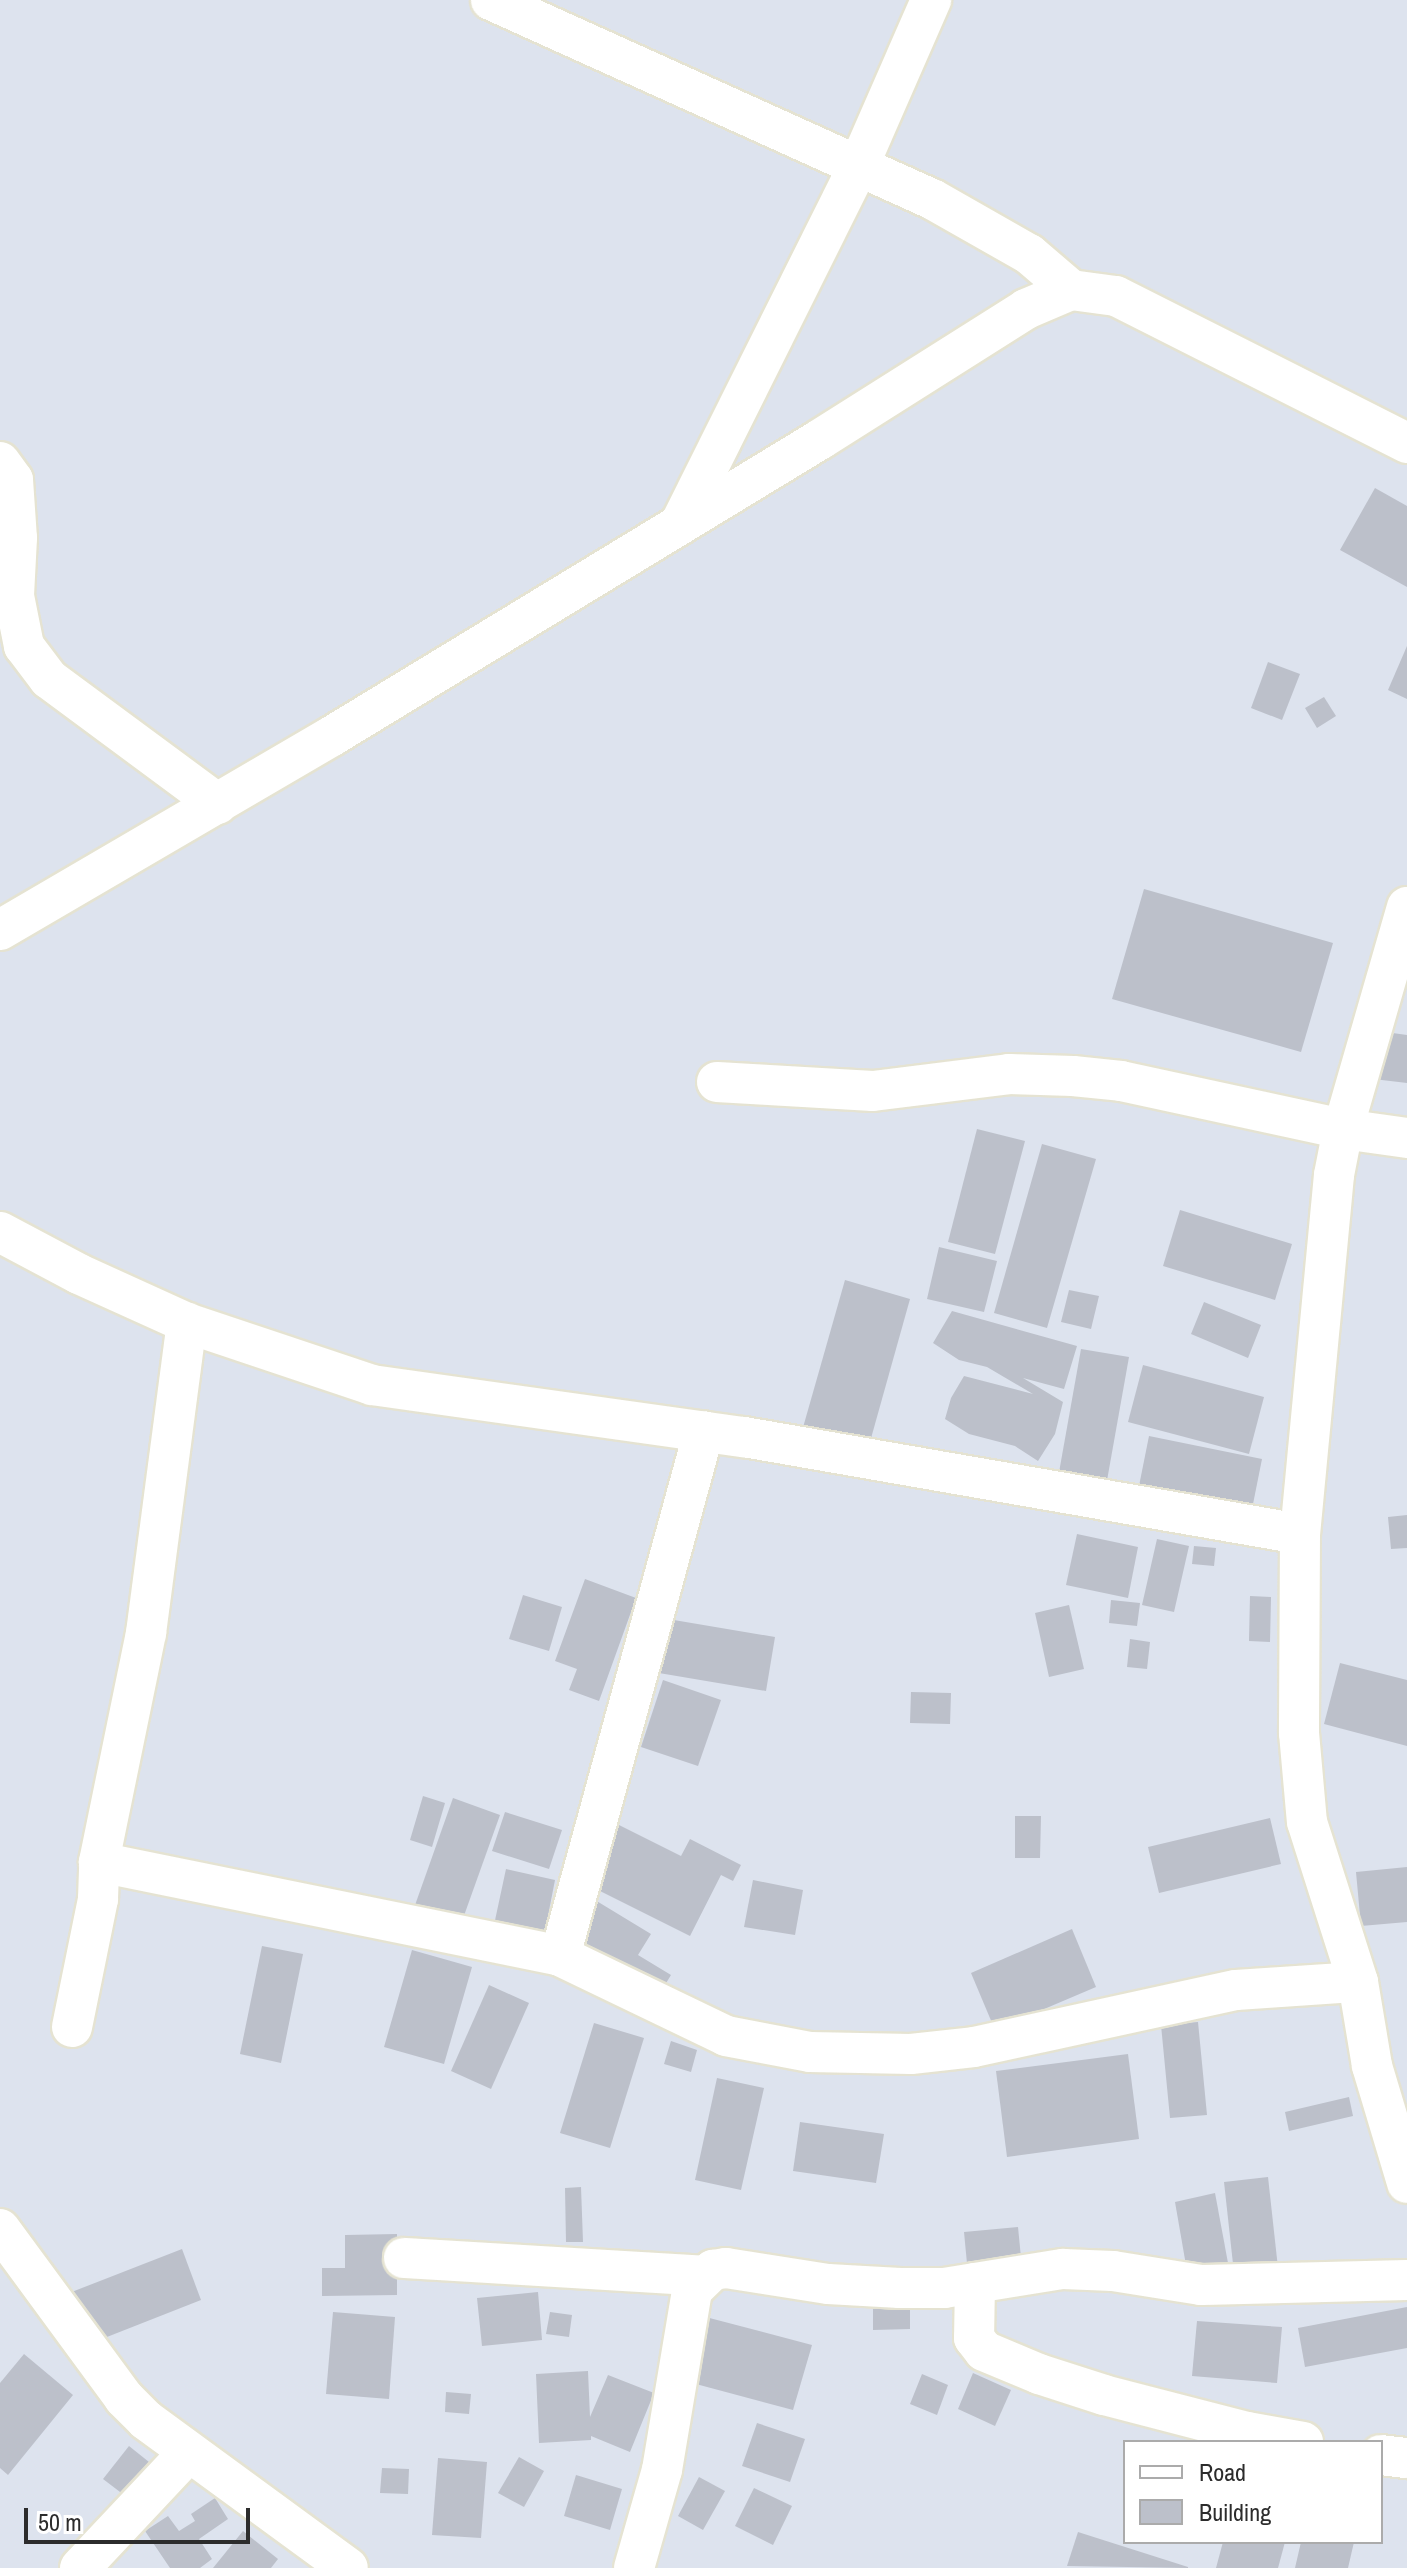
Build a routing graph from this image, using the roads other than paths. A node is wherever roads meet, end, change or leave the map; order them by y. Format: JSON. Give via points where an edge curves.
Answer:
{"nodes":[{"id":1,"x":491,"y":0,"type":"edge"},
{"id":2,"x":931,"y":0,"type":"edge"},
{"id":3,"x":859,"y":165,"type":"junction"},
{"id":4,"x":1071,"y":290,"type":"junction"},
{"id":5,"x":1407,"y":443,"type":"edge"},
{"id":6,"x":0,"y":462,"type":"edge"},
{"id":7,"x":680,"y":524,"type":"junction"},
{"id":8,"x":218,"y":804,"type":"junction"},
{"id":9,"x":1407,"y":907,"type":"edge"},
{"id":10,"x":0,"y":930,"type":"edge"},
{"id":11,"x":717,"y":1082,"type":"dead end"},
{"id":12,"x":1343,"y":1129,"type":"junction"},
{"id":13,"x":1407,"y":1138,"type":"edge"},
{"id":14,"x":0,"y":1232,"type":"edge"},
{"id":15,"x":187,"y":1323,"type":"junction"},
{"id":16,"x":704,"y":1431,"type":"junction"},
{"id":17,"x":1300,"y":1534,"type":"junction"},
{"id":18,"x":99,"y":1862,"type":"junction"},
{"id":19,"x":560,"y":1956,"type":"junction"},
{"id":20,"x":1358,"y":1982,"type":"junction"},
{"id":21,"x":72,"y":2027,"type":"dead end"},
{"id":22,"x":1407,"y":2183,"type":"edge"},
{"id":23,"x":0,"y":2229,"type":"edge"},
{"id":24,"x":404,"y":2258,"type":"dead end"},
{"id":25,"x":704,"y":2276,"type":"junction"},
{"id":26,"x":1407,"y":2280,"type":"edge"},
{"id":27,"x":975,"y":2283,"type":"junction"},
{"id":28,"x":1292,"y":2440,"type":"edge"},
{"id":29,"x":188,"y":2453,"type":"junction"},
{"id":30,"x":1383,"y":2455,"type":"edge"},
{"id":31,"x":1407,"y":2458,"type":"edge"},
{"id":32,"x":80,"y":2568,"type":"edge"},
{"id":33,"x":348,"y":2568,"type":"edge"},
{"id":34,"x":634,"y":2568,"type":"edge"}],
"edges":[{"from":1,"to":3,"type":"street"},
{"from":2,"to":3,"type":"street"},
{"from":3,"to":4,"type":"street","via":[[1029,254]]},
{"from":3,"to":7,"type":"street"},
{"from":4,"to":5,"type":"street","via":[[1116,296]]},
{"from":4,"to":7,"type":"street","via":[[1026,309]]},
{"from":6,"to":8,"type":"street","via":[[13,480],[14,596],[24,646],[49,679]]},
{"from":7,"to":8,"type":"street"},
{"from":8,"to":10,"type":"street"},
{"from":9,"to":12,"type":"street"},
{"from":11,"to":12,"type":"street","via":[[873,1091],[1009,1074],[1073,1076],[1121,1081]]},
{"from":12,"to":13,"type":"street"},
{"from":12,"to":17,"type":"street","via":[[1334,1175]]},
{"from":14,"to":15,"type":"street"},
{"from":15,"to":16,"type":"street","via":[[372,1385]]},
{"from":15,"to":18,"type":"street","via":[[146,1633]]},
{"from":16,"to":17,"type":"street"},
{"from":16,"to":19,"type":"street"},
{"from":17,"to":20,"type":"street","via":[[1303,1794]]},
{"from":18,"to":19,"type":"street"},
{"from":18,"to":21,"type":"street","via":[[98,1899]]},
{"from":19,"to":20,"type":"street","via":[[726,2036],[810,2052],[911,2054],[974,2047],[1236,1990]]},
{"from":20,"to":22,"type":"street","via":[[1372,2066]]},
{"from":23,"to":29,"type":"street","via":[[124,2398]]},
{"from":24,"to":25,"type":"street"},
{"from":25,"to":27,"type":"street","via":[[726,2268],[828,2284],[944,2288]]},
{"from":25,"to":34,"type":"street","via":[[690,2298],[662,2470]]},
{"from":26,"to":27,"type":"street","via":[[1201,2285],[1063,2269]]},
{"from":27,"to":28,"type":"street","via":[[974,2338],[984,2351],[1104,2395]]},
{"from":29,"to":32,"type":"street"},
{"from":29,"to":33,"type":"street"},
{"from":30,"to":31,"type":"street"}]}
